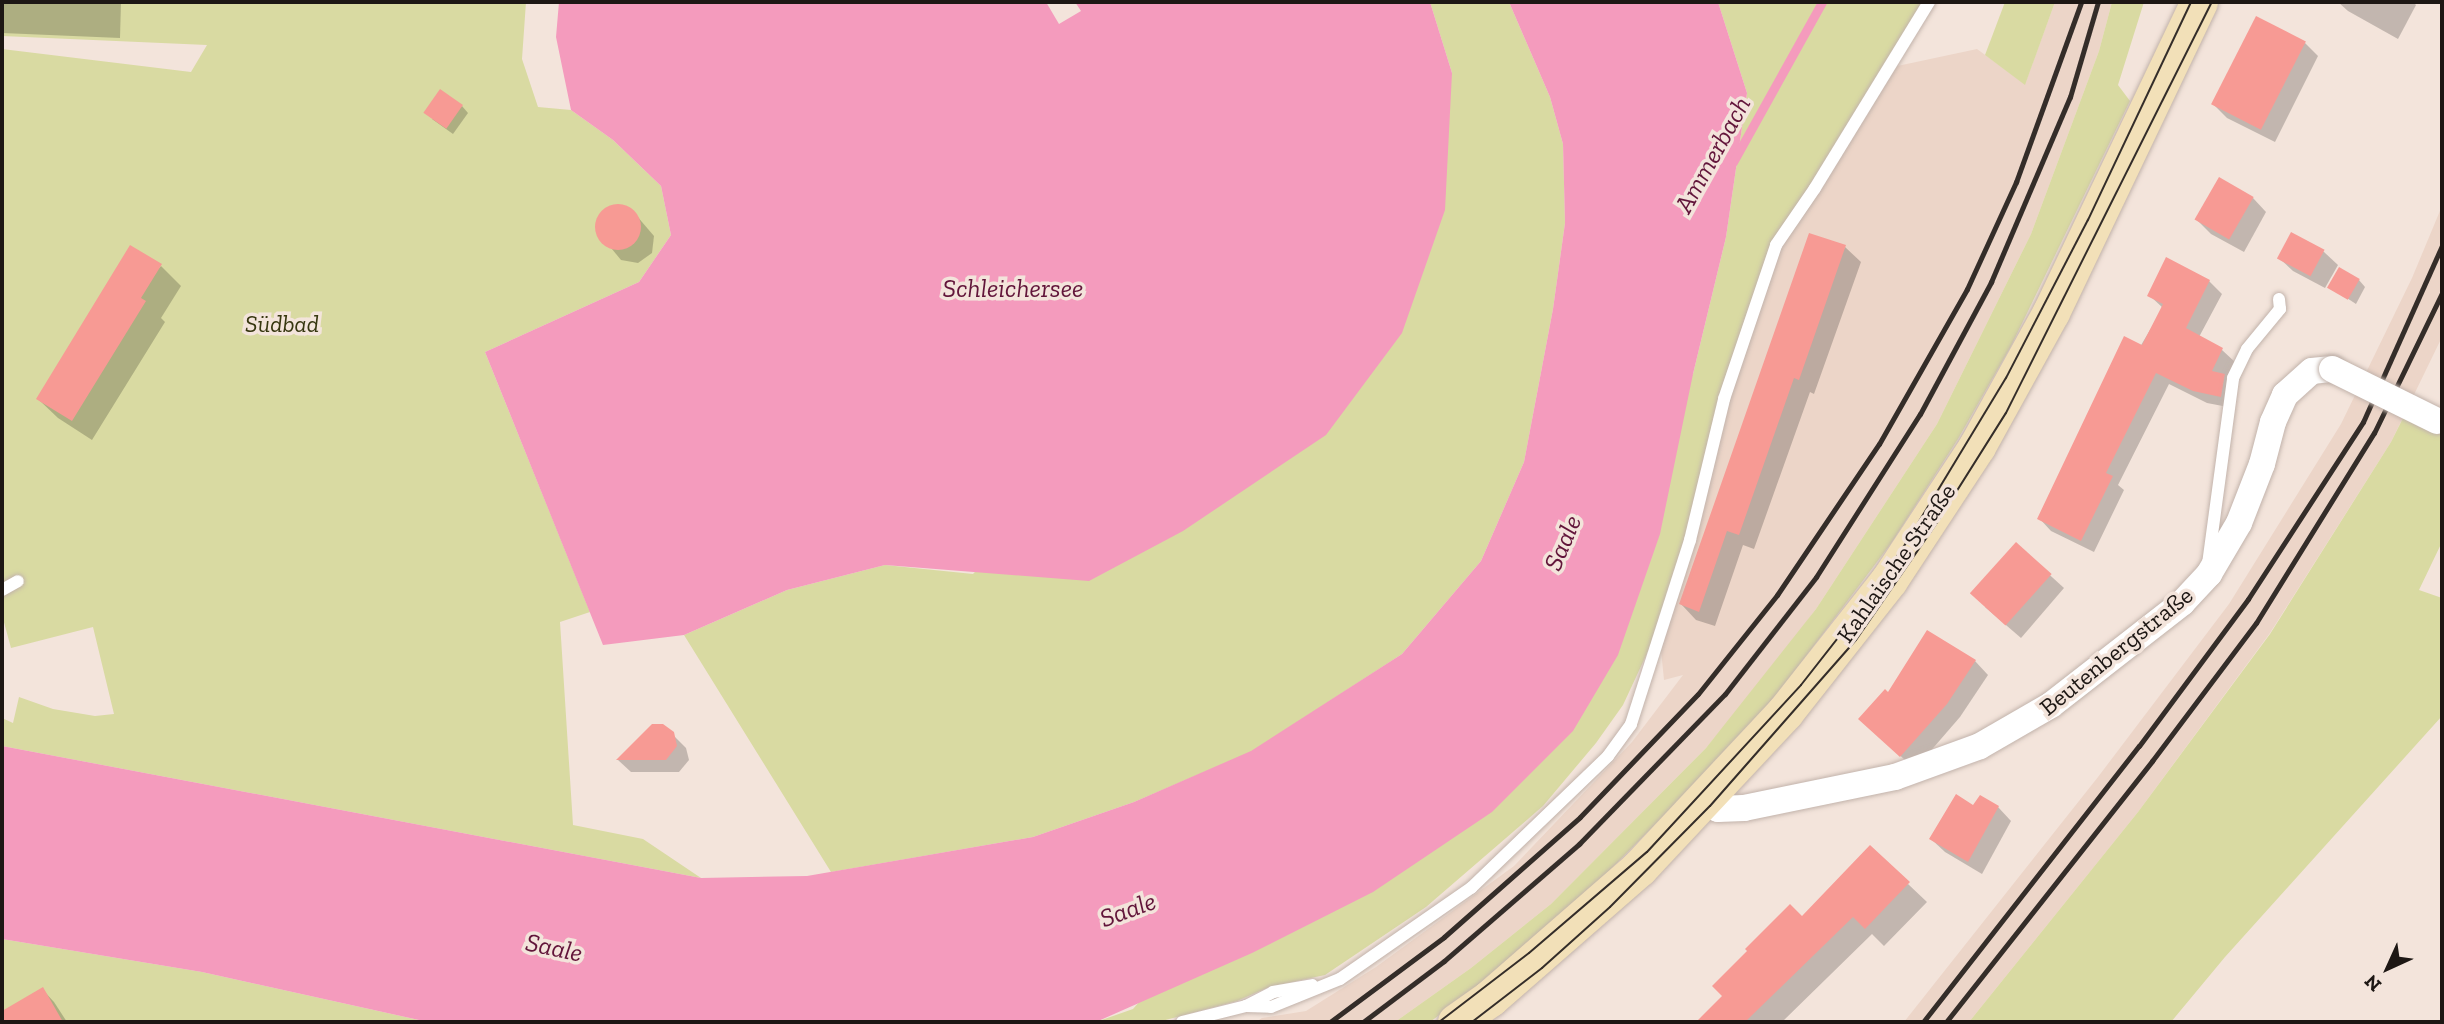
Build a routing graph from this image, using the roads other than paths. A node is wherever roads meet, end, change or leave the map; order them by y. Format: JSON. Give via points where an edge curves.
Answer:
{"nodes":[{"id":1,"x":1929,"y":2,"type":"edge"},
{"id":2,"x":2199,"y":2,"type":"edge"},
{"id":3,"x":2279,"y":299,"type":"dead end"},
{"id":4,"x":2440,"y":422,"type":"edge"},
{"id":5,"x":2208,"y":574,"type":"junction"},
{"id":6,"x":18,"y":581,"type":"dead end"},
{"id":7,"x":2,"y":590,"type":"edge"},
{"id":8,"x":1704,"y":801,"type":"junction"},
{"id":9,"x":1182,"y":1022,"type":"edge"},
{"id":10,"x":1456,"y":1022,"type":"edge"}],
"edges":[{"from":1,"to":9,"type":"lane","via":[[1776,245],[1724,399],[1690,540],[1631,724],[1608,756],[1471,888],[1339,979],[1273,992],[1246,1006]]},
{"from":2,"to":8,"type":"main road","name":"Kahlaische Straße","via":[[2056,300],[1977,446],[1889,580],[1785,712]]},
{"from":3,"to":5,"type":"lane","via":[[2280,309],[2246,349],[2233,378]]},
{"from":4,"to":5,"type":"street","name":"Beutenbergstraße","bridge":true,"via":[[2332,369],[2312,371],[2285,395],[2239,523]]},
{"from":5,"to":8,"type":"street","name":"Beutenbergstraße","via":[[2182,603],[2076,688],[1980,746],[1895,777],[1824,792],[1728,809]]},
{"from":6,"to":7,"type":"lane"},
{"from":8,"to":10,"type":"main road","name":"Kahlaische Straße","via":[[1640,868]]}]}
